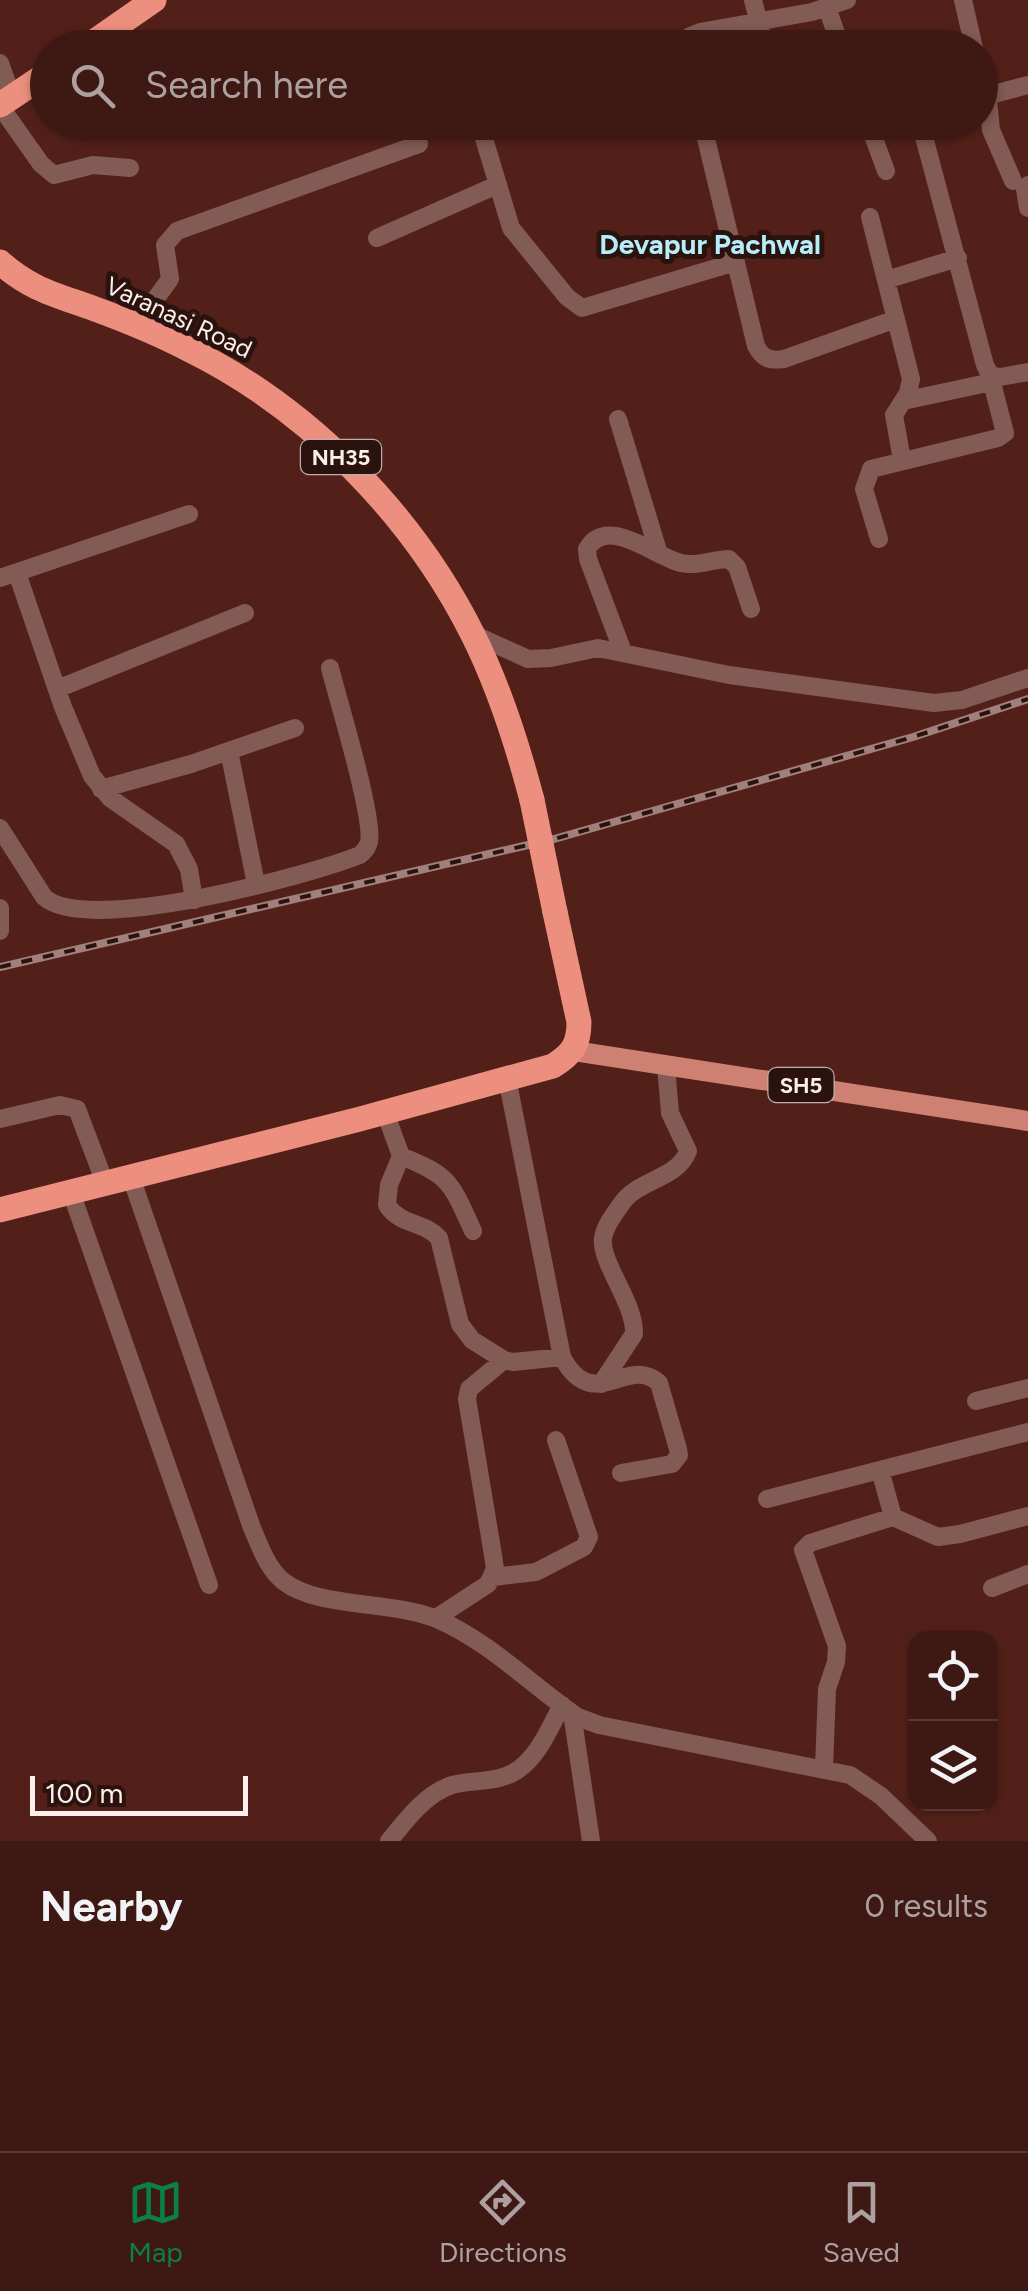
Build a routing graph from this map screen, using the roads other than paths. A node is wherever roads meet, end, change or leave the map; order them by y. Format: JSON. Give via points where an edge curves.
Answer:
{"nodes":[{"id":1,"x":753,"y":0,"type":"edge"},
{"id":2,"x":847,"y":0,"type":"edge"},
{"id":3,"x":963,"y":0,"type":"edge"},
{"id":4,"x":148,"y":2,"type":"edge"},
{"id":5,"x":826,"y":7,"type":"junction"},
{"id":6,"x":757,"y":22,"type":"junction"},
{"id":7,"x":110,"y":30,"type":"edge"},
{"id":8,"x":711,"y":30,"type":"edge"},
{"id":9,"x":760,"y":30,"type":"edge"},
{"id":10,"x":834,"y":30,"type":"edge"},
{"id":11,"x":970,"y":30,"type":"edge"},
{"id":12,"x":0,"y":63,"type":"edge"},
{"id":13,"x":30,"y":85,"type":"edge"},
{"id":14,"x":1028,"y":85,"type":"edge"},
{"id":15,"x":998,"y":90,"type":"edge"},
{"id":16,"x":4,"y":103,"type":"edge"},
{"id":17,"x":483,"y":140,"type":"edge"},
{"id":18,"x":706,"y":140,"type":"edge"},
{"id":19,"x":875,"y":140,"type":"edge"},
{"id":20,"x":925,"y":140,"type":"edge"},
{"id":21,"x":996,"y":140,"type":"edge"},
{"id":22,"x":420,"y":144,"type":"dead end"},
{"id":23,"x":130,"y":168,"type":"dead end"},
{"id":24,"x":886,"y":170,"type":"dead end"},
{"id":25,"x":1020,"y":183,"type":"edge"},
{"id":26,"x":497,"y":185,"type":"junction"},
{"id":27,"x":1028,"y":208,"type":"edge"},
{"id":28,"x":870,"y":218,"type":"dead end"},
{"id":29,"x":376,"y":238,"type":"dead end"},
{"id":30,"x":958,"y":258,"type":"junction"},
{"id":31,"x":736,"y":262,"type":"junction"},
{"id":32,"x":5,"y":272,"type":"edge"},
{"id":33,"x":886,"y":280,"type":"junction"},
{"id":34,"x":896,"y":319,"type":"junction"},
{"id":35,"x":136,"y":326,"type":"junction"},
{"id":36,"x":1028,"y":372,"type":"edge"},
{"id":37,"x":991,"y":378,"type":"junction"},
{"id":38,"x":902,"y":401,"type":"junction"},
{"id":39,"x":618,"y":420,"type":"dead end"},
{"id":40,"x":902,"y":460,"type":"junction"},
{"id":41,"x":189,"y":514,"type":"dead end"},
{"id":42,"x":879,"y":539,"type":"dead end"},
{"id":43,"x":659,"y":554,"type":"junction"},
{"id":44,"x":9,"y":576,"type":"edge"},
{"id":45,"x":751,"y":609,"type":"dead end"},
{"id":46,"x":245,"y":614,"type":"dead end"},
{"id":47,"x":473,"y":634,"type":"junction"},
{"id":48,"x":624,"y":652,"type":"junction"},
{"id":49,"x":330,"y":668,"type":"dead end"},
{"id":50,"x":1028,"y":678,"type":"edge"},
{"id":51,"x":57,"y":689,"type":"junction"},
{"id":52,"x":295,"y":728,"type":"dead end"},
{"id":53,"x":229,"y":751,"type":"junction"},
{"id":54,"x":101,"y":789,"type":"junction"},
{"id":55,"x":0,"y":828,"type":"edge"},
{"id":56,"x":256,"y":884,"type":"junction"},
{"id":57,"x":194,"y":900,"type":"junction"},
{"id":58,"x":0,"y":908,"type":"edge"},
{"id":59,"x":0,"y":931,"type":"edge"},
{"id":60,"x":574,"y":1051,"type":"junction"},
{"id":61,"x":666,"y":1066,"type":"junction"},
{"id":62,"x":507,"y":1078,"type":"junction"},
{"id":63,"x":385,"y":1112,"type":"junction"},
{"id":64,"x":0,"y":1120,"type":"edge"},
{"id":65,"x":1028,"y":1121,"type":"edge"},
{"id":66,"x":400,"y":1156,"type":"junction"},
{"id":67,"x":131,"y":1177,"type":"junction"},
{"id":68,"x":105,"y":1184,"type":"junction"},
{"id":69,"x":71,"y":1192,"type":"junction"},
{"id":70,"x":0,"y":1210,"type":"edge"},
{"id":71,"x":472,"y":1232,"type":"dead end"},
{"id":72,"x":562,"y":1357,"type":"junction"},
{"id":73,"x":504,"y":1360,"type":"junction"},
{"id":74,"x":601,"y":1384,"type":"junction"},
{"id":75,"x":1028,"y":1388,"type":"edge"},
{"id":76,"x":976,"y":1401,"type":"dead end"},
{"id":77,"x":1028,"y":1432,"type":"edge"},
{"id":78,"x":556,"y":1440,"type":"dead end"},
{"id":79,"x":880,"y":1470,"type":"junction"},
{"id":80,"x":620,"y":1473,"type":"dead end"},
{"id":81,"x":767,"y":1498,"type":"dead end"},
{"id":82,"x":1028,"y":1516,"type":"edge"},
{"id":83,"x":894,"y":1517,"type":"junction"},
{"id":84,"x":1028,"y":1574,"type":"edge"},
{"id":85,"x":493,"y":1577,"type":"junction"},
{"id":86,"x":209,"y":1584,"type":"dead end"},
{"id":87,"x":992,"y":1588,"type":"dead end"},
{"id":88,"x":436,"y":1618,"type":"junction"},
{"id":89,"x":567,"y":1709,"type":"junction"},
{"id":90,"x":824,"y":1768,"type":"junction"},
{"id":91,"x":389,"y":1841,"type":"edge"},
{"id":92,"x":591,"y":1841,"type":"edge"},
{"id":93,"x":928,"y":1841,"type":"edge"}],
"edges":[{"from":1,"to":6,"type":"street"},
{"from":2,"to":5,"type":"street"},
{"from":3,"to":11,"type":"street"},
{"from":4,"to":7,"type":"highway"},
{"from":5,"to":6,"type":"street"},
{"from":5,"to":10,"type":"street"},
{"from":6,"to":8,"type":"street"},
{"from":6,"to":9,"type":"street"},
{"from":12,"to":16,"type":"street"},
{"from":13,"to":16,"type":"highway"},
{"from":14,"to":15,"type":"street"},
{"from":16,"to":23,"type":"street","via":[[54,175],[93,166]]},
{"from":17,"to":26,"type":"street"},
{"from":18,"to":31,"type":"street"},
{"from":19,"to":24,"type":"street"},
{"from":20,"to":30,"type":"street"},
{"from":21,"to":25,"type":"street"},
{"from":22,"to":35,"type":"street","via":[[178,232],[166,245],[170,278]]},
{"from":25,"to":27,"type":"street"},
{"from":26,"to":29,"type":"street"},
{"from":26,"to":31,"type":"street","via":[[522,245],[582,308]]},
{"from":28,"to":33,"type":"street"},
{"from":30,"to":33,"type":"street"},
{"from":30,"to":37,"type":"street"},
{"from":31,"to":34,"type":"street","via":[[756,346],[773,361]]},
{"from":32,"to":35,"type":"highway","name":"Varanasi Road","number":"NH35"},
{"from":33,"to":34,"type":"street"},
{"from":34,"to":38,"type":"street","via":[[910,379]]},
{"from":35,"to":47,"type":"highway","name":"Varanasi Road","number":"NH35","via":[[222,366],[294,415],[343,459],[417,546]]},
{"from":36,"to":37,"type":"street"},
{"from":37,"to":38,"type":"street"},
{"from":37,"to":40,"type":"street","via":[[1005,434]]},
{"from":38,"to":40,"type":"street","via":[[894,414]]},
{"from":39,"to":43,"type":"street"},
{"from":40,"to":42,"type":"street","via":[[866,478]]},
{"from":41,"to":44,"type":"street"},
{"from":43,"to":45,"type":"street","via":[[689,564],[729,559]]},
{"from":43,"to":48,"type":"street","via":[[614,536],[595,539],[588,549]]},
{"from":44,"to":51,"type":"street"},
{"from":46,"to":51,"type":"street"},
{"from":47,"to":48,"type":"street","via":[[528,659],[590,648]]},
{"from":47,"to":60,"type":"highway","name":"Varanasi Road","number":"NH35","bridge":true,"via":[[532,800],[580,1022]]},
{"from":48,"to":50,"type":"street","via":[[729,675],[934,704]]},
{"from":49,"to":56,"type":"street","via":[[362,792],[368,848],[345,861]]},
{"from":51,"to":54,"type":"street"},
{"from":52,"to":53,"type":"street"},
{"from":53,"to":54,"type":"street"},
{"from":53,"to":56,"type":"street"},
{"from":54,"to":57,"type":"street","via":[[176,844],[190,869]]},
{"from":55,"to":57,"type":"street","via":[[44,897],[58,907],[120,911]]},
{"from":56,"to":57,"type":"street"},
{"from":58,"to":59,"type":"street"},
{"from":60,"to":61,"type":"main road","number":"SH5"},
{"from":60,"to":62,"type":"highway","via":[[553,1066]]},
{"from":61,"to":65,"type":"main road","number":"SH5"},
{"from":61,"to":74,"type":"street","via":[[670,1113],[688,1151],[679,1166],[626,1197],[604,1233],[605,1252],[634,1323],[630,1344]]},
{"from":62,"to":63,"type":"highway"},
{"from":62,"to":72,"type":"street"},
{"from":63,"to":66,"type":"street"},
{"from":63,"to":67,"type":"highway"},
{"from":64,"to":68,"type":"street","via":[[60,1105],[77,1109]]},
{"from":66,"to":71,"type":"street","via":[[448,1181]]},
{"from":66,"to":73,"type":"street","via":[[387,1205],[402,1222],[439,1238],[460,1324]]},
{"from":67,"to":68,"type":"highway"},
{"from":67,"to":88,"type":"street","via":[[252,1528],[280,1579],[301,1593]]},
{"from":68,"to":69,"type":"highway"},
{"from":69,"to":70,"type":"highway"},
{"from":69,"to":86,"type":"street"},
{"from":72,"to":73,"type":"street"},
{"from":72,"to":74,"type":"street","via":[[574,1376]]},
{"from":73,"to":85,"type":"street","via":[[466,1399]]},
{"from":74,"to":80,"type":"street","via":[[651,1376],[678,1449],[672,1464]]},
{"from":75,"to":76,"type":"street"},
{"from":77,"to":79,"type":"street"},
{"from":78,"to":85,"type":"street","via":[[588,1542],[536,1572]]},
{"from":79,"to":81,"type":"street"},
{"from":79,"to":83,"type":"street"},
{"from":82,"to":83,"type":"street","via":[[938,1536]]},
{"from":83,"to":90,"type":"street","via":[[803,1550],[837,1646]]},
{"from":84,"to":87,"type":"street"},
{"from":85,"to":88,"type":"street"},
{"from":88,"to":89,"type":"street"},
{"from":89,"to":90,"type":"street","via":[[600,1725]]},
{"from":89,"to":91,"type":"street","via":[[516,1772],[436,1792]]},
{"from":89,"to":92,"type":"street"},
{"from":90,"to":93,"type":"street","via":[[850,1774]]}]}
